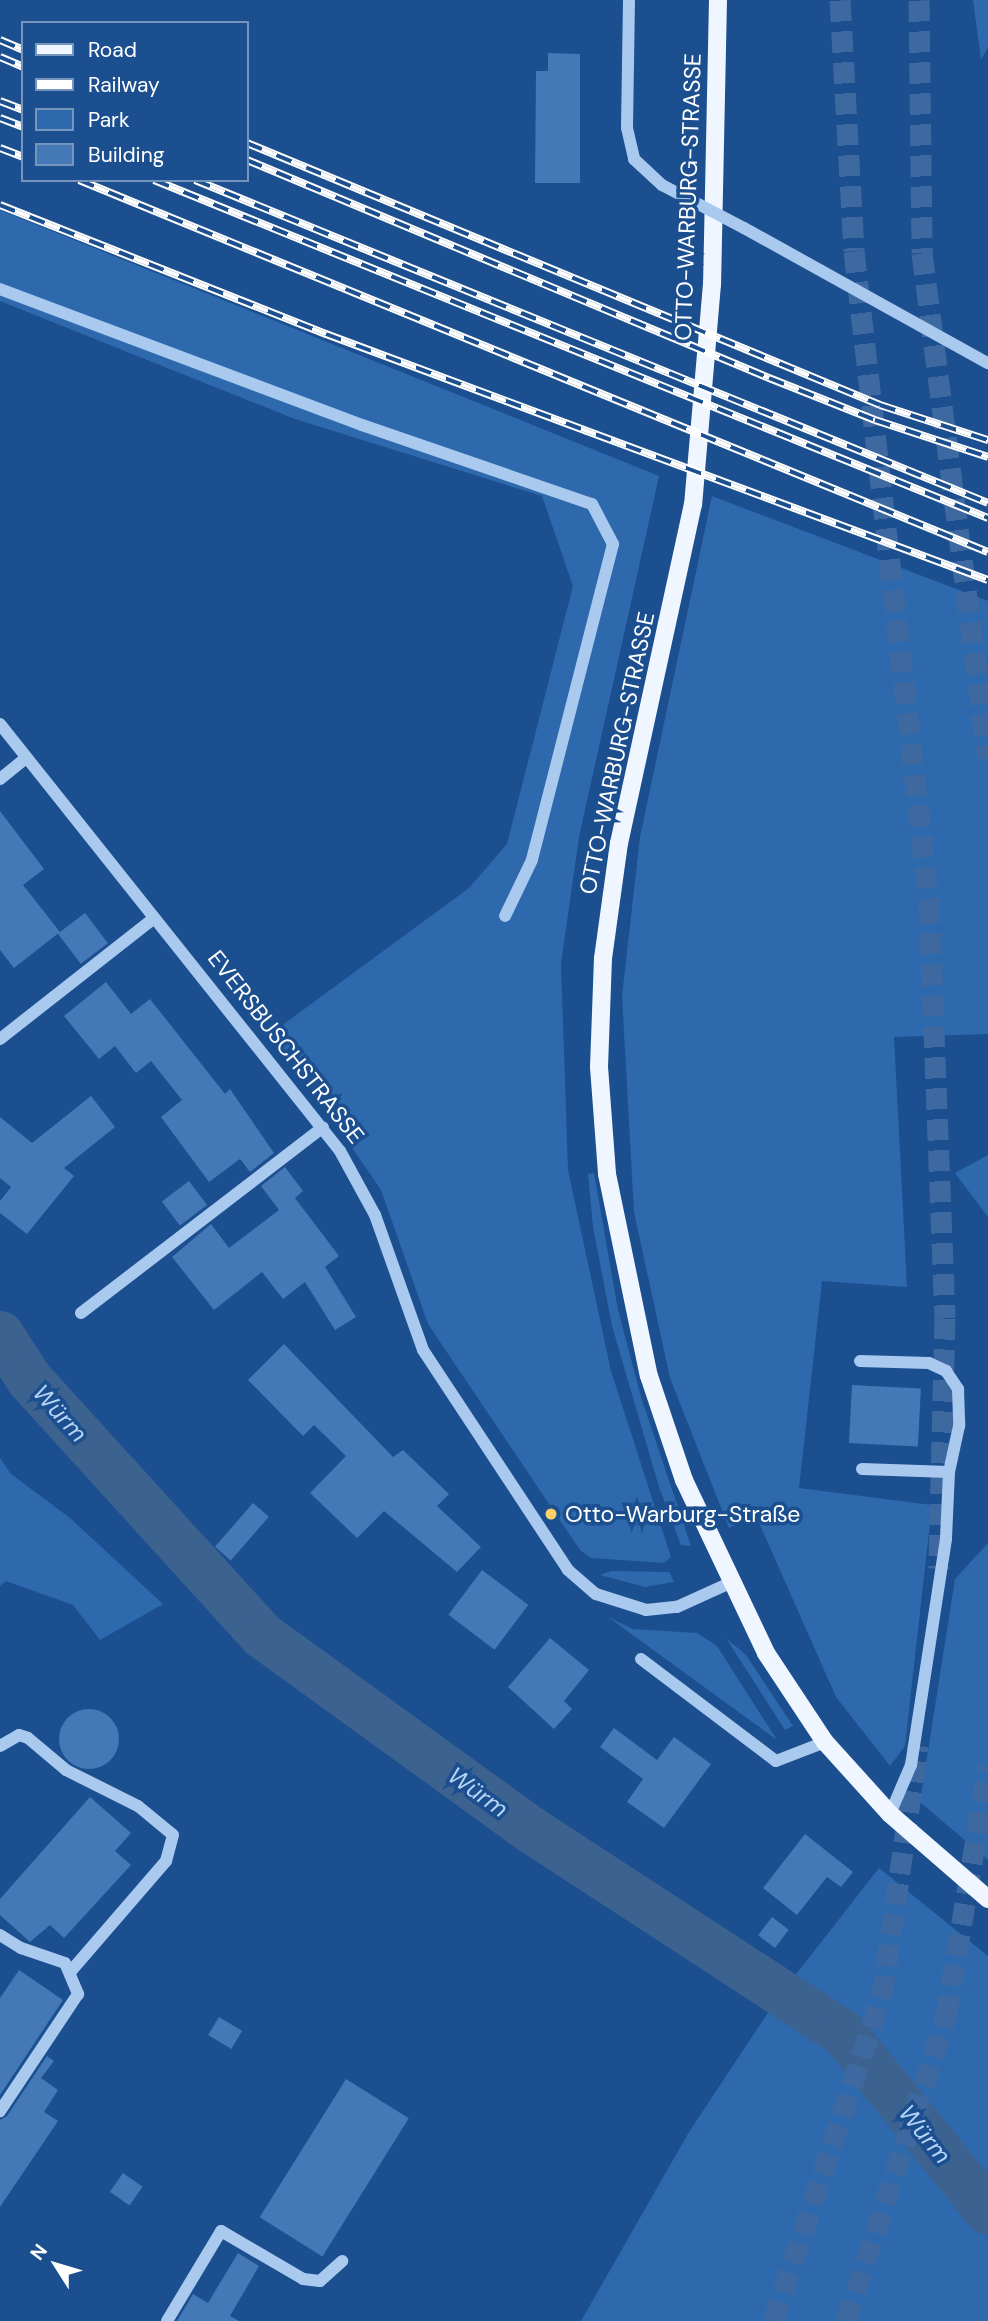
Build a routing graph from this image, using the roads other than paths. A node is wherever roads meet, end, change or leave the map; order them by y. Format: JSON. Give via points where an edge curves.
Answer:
{"nodes":[{"id":1,"x":629,"y":0,"type":"edge"},
{"id":2,"x":718,"y":0,"type":"edge"},
{"id":3,"x":0,"y":289,"type":"edge"},
{"id":4,"x":988,"y":363,"type":"edge"},
{"id":5,"x":0,"y":724,"type":"edge"},
{"id":6,"x":26,"y":758,"type":"junction"},
{"id":7,"x":0,"y":779,"type":"edge"},
{"id":8,"x":505,"y":916,"type":"dead end"},
{"id":9,"x":153,"y":919,"type":"junction"},
{"id":10,"x":0,"y":1040,"type":"edge"},
{"id":11,"x":323,"y":1127,"type":"junction"},
{"id":12,"x":81,"y":1313,"type":"dead end"},
{"id":13,"x":860,"y":1361,"type":"dead end"},
{"id":14,"x":862,"y":1469,"type":"dead end"},
{"id":15,"x":949,"y":1472,"type":"junction"},
{"id":16,"x":730,"y":1583,"type":"junction"},
{"id":17,"x":641,"y":1659,"type":"dead end"},
{"id":18,"x":825,"y":1742,"type":"junction"},
{"id":19,"x":0,"y":1746,"type":"edge"},
{"id":20,"x":890,"y":1814,"type":"junction"},
{"id":21,"x":988,"y":1899,"type":"edge"},
{"id":22,"x":0,"y":1935,"type":"edge"},
{"id":23,"x":71,"y":1971,"type":"junction"},
{"id":24,"x":0,"y":2112,"type":"edge"},
{"id":25,"x":342,"y":2260,"type":"dead end"},
{"id":26,"x":167,"y":2321,"type":"edge"}],
"edges":[{"from":1,"to":4,"type":"street","bridge":true,"via":[[626,128],[634,159],[662,185]]},
{"from":2,"to":16,"type":"main road","name":"OTTO-WARBURG-STRASSE","via":[[712,284],[704,408],[693,504],[618,843],[603,958],[599,1067],[607,1174],[649,1376],[684,1480]]},
{"from":3,"to":8,"type":"street","via":[[362,425],[592,504],[613,544],[532,860]]},
{"from":5,"to":6,"type":"street","name":"EVERSBUSCHSTRASSE"},
{"from":6,"to":7,"type":"street"},
{"from":6,"to":9,"type":"street","name":"EVERSBUSCHSTRASSE"},
{"from":9,"to":10,"type":"street"},
{"from":9,"to":11,"type":"street","name":"EVERSBUSCHSTRASSE"},
{"from":11,"to":12,"type":"street"},
{"from":11,"to":16,"type":"street","name":"EVERSBUSCHSTRASSE","via":[[375,1215],[423,1350],[568,1570],[596,1594],[646,1609],[677,1607]]},
{"from":13,"to":15,"type":"street","via":[[929,1363],[946,1371],[958,1389],[959,1426]]},
{"from":14,"to":15,"type":"street"},
{"from":15,"to":20,"type":"street","via":[[946,1539],[911,1765]]},
{"from":16,"to":18,"type":"main road","via":[[766,1653]]},
{"from":17,"to":18,"type":"street","via":[[776,1760]]},
{"from":18,"to":20,"type":"main road"},
{"from":19,"to":23,"type":"street","via":[[19,1735],[28,1738],[66,1770],[138,1806],[173,1835],[166,1861]]},
{"from":20,"to":21,"type":"main road"},
{"from":22,"to":23,"type":"street","via":[[21,1948],[65,1963]]},
{"from":23,"to":24,"type":"street","via":[[78,1994]]},
{"from":25,"to":26,"type":"street","via":[[320,2281],[303,2280],[221,2231]]}]}
